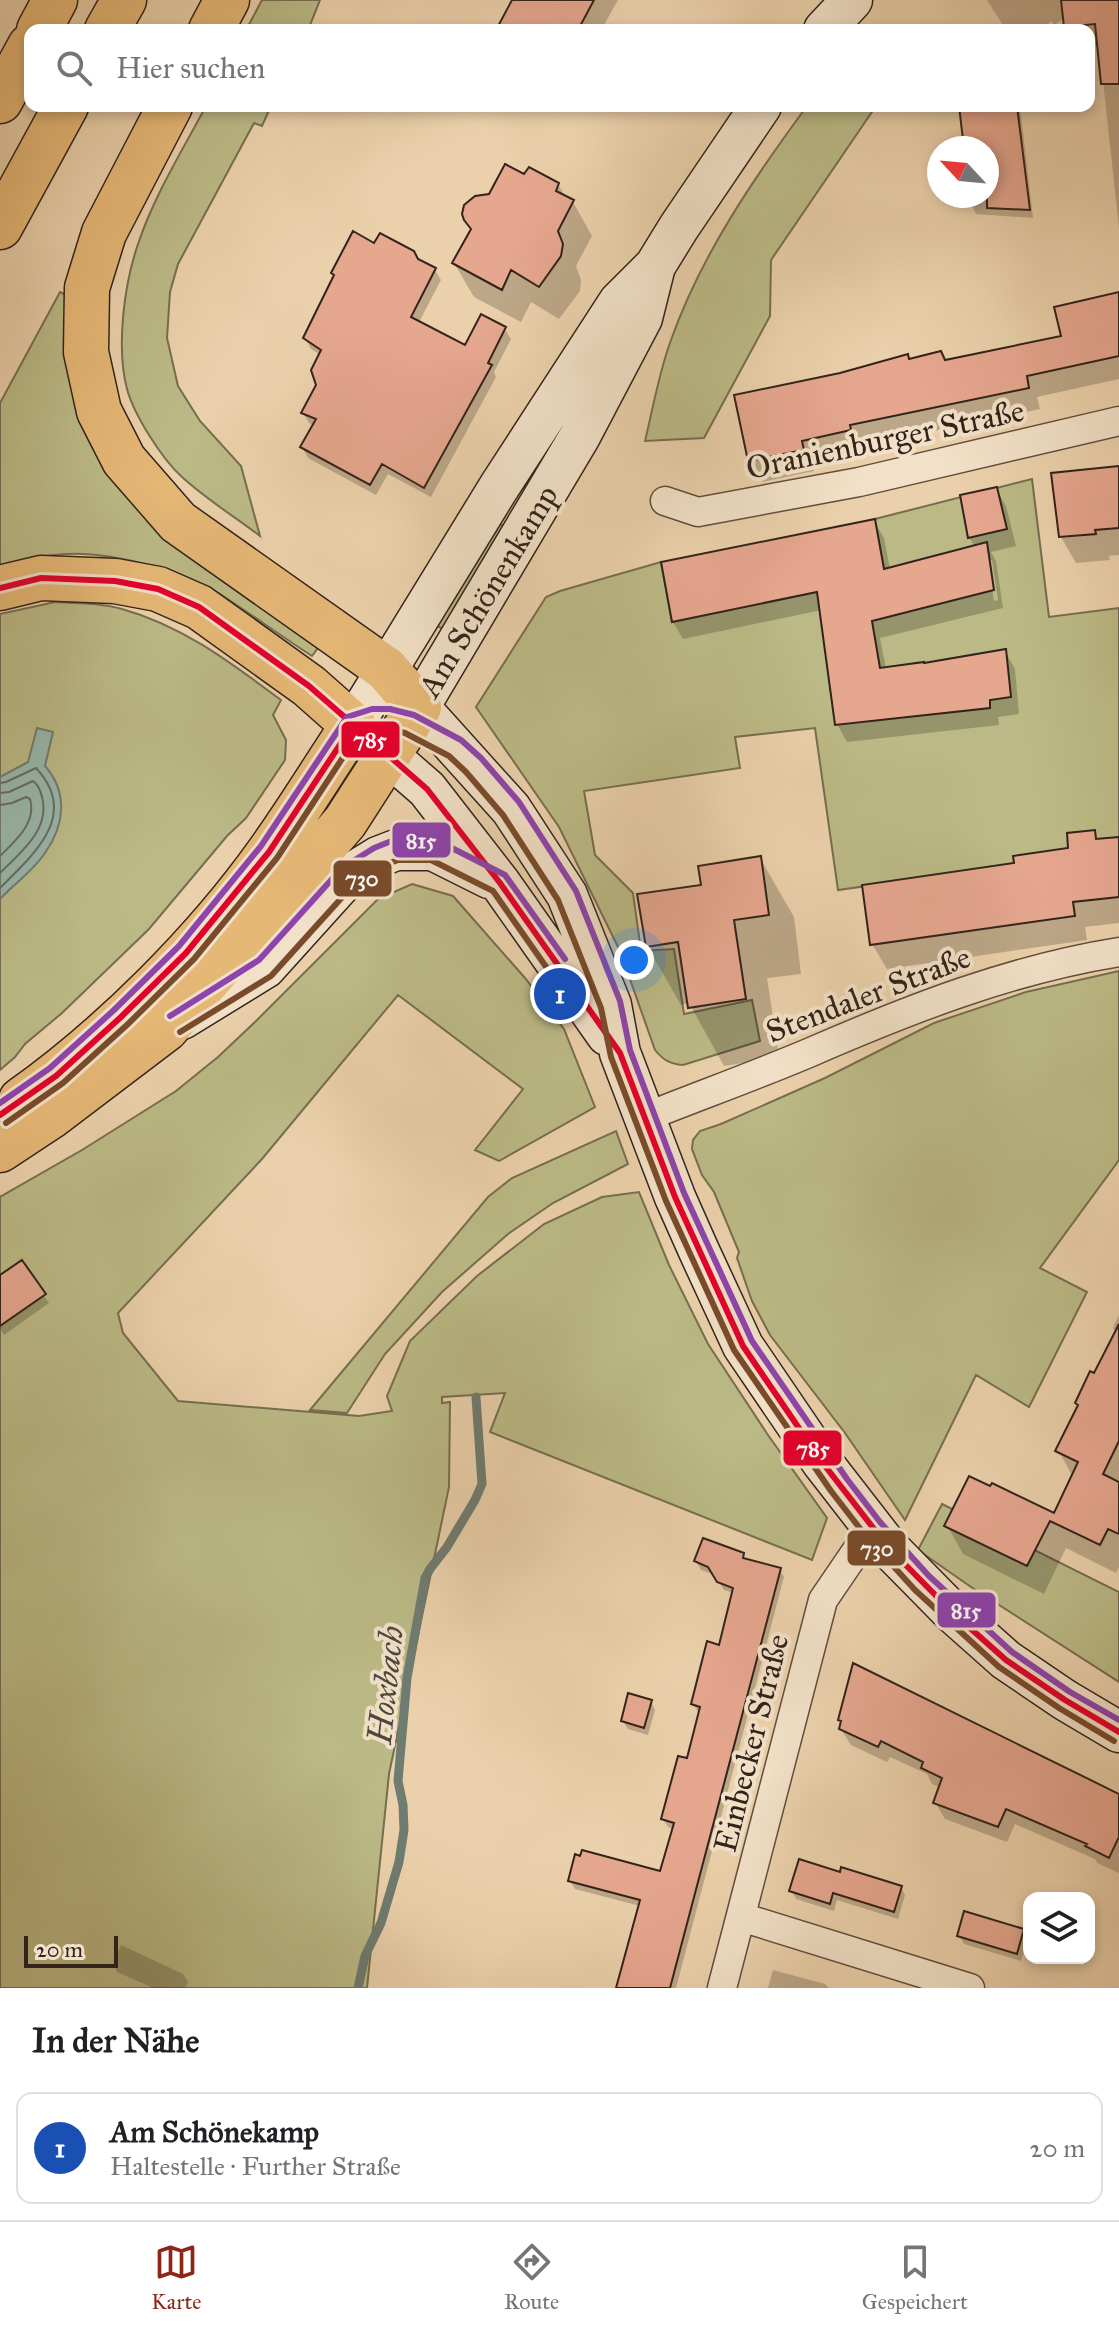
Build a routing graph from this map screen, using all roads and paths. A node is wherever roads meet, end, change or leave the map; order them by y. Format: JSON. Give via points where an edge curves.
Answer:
{"nodes":[{"id":1,"x":55,"y":0,"type":"edge"},
{"id":2,"x":124,"y":0,"type":"edge"},
{"id":3,"x":227,"y":0,"type":"edge"},
{"id":4,"x":852,"y":0,"type":"edge"},
{"id":5,"x":42,"y":24,"type":"edge"},
{"id":6,"x":110,"y":24,"type":"edge"},
{"id":7,"x":214,"y":24,"type":"edge"},
{"id":8,"x":830,"y":24,"type":"edge"},
{"id":9,"x":24,"y":57,"type":"edge"},
{"id":10,"x":0,"y":101,"type":"edge"},
{"id":11,"x":63,"y":112,"type":"edge"},
{"id":12,"x":167,"y":112,"type":"edge"},
{"id":13,"x":757,"y":112,"type":"edge"},
{"id":14,"x":0,"y":227,"type":"edge"},
{"id":15,"x":655,"y":266,"type":"junction"},
{"id":16,"x":1119,"y":421,"type":"edge"},
{"id":17,"x":665,"y":501,"type":"dead end"},
{"id":18,"x":0,"y":588,"type":"edge"},
{"id":19,"x":386,"y":669,"type":"junction"},
{"id":20,"x":353,"y":725,"type":"junction"},
{"id":21,"x":406,"y":728,"type":"junction"},
{"id":22,"x":500,"y":883,"type":"junction"},
{"id":23,"x":1119,"y":952,"type":"edge"},
{"id":24,"x":166,"y":1029,"type":"junction"},
{"id":25,"x":620,"y":1053,"type":"junction"},
{"id":26,"x":0,"y":1115,"type":"edge"},
{"id":27,"x":646,"y":1117,"type":"junction"},
{"id":28,"x":0,"y":1150,"type":"edge"},
{"id":29,"x":872,"y":1528,"type":"junction"},
{"id":30,"x":1119,"y":1732,"type":"edge"},
{"id":31,"x":741,"y":1917,"type":"junction"},
{"id":32,"x":722,"y":1988,"type":"edge"},
{"id":33,"x":970,"y":1988,"type":"edge"}],
"edges":[{"from":1,"to":5,"type":"main road"},
{"from":2,"to":6,"type":"main road"},
{"from":3,"to":7,"type":"main road"},
{"from":4,"to":8,"type":"street"},
{"from":9,"to":10,"type":"main road"},
{"from":11,"to":14,"type":"main road"},
{"from":12,"to":19,"type":"main road","via":[[104,233],[87,288],[86,352],[99,411],[124,460],[178,522]]},
{"from":13,"to":15,"type":"street","name":"Am Schönenkamp"},
{"from":15,"to":19,"type":"street","name":"Am Schönenkamp","via":[[619,302]]},
{"from":15,"to":21,"type":"street","name":"Am Schönenkamp","via":[[642,318],[587,423]]},
{"from":16,"to":17,"type":"street","name":"Oranienburger Straße","via":[[859,482],[698,512]]},
{"from":18,"to":20,"type":"main road","via":[[41,578],[158,589],[222,623]]},
{"from":19,"to":20,"type":"street","name":"Am Schönenkamp"},
{"from":19,"to":21,"type":"main road"},
{"from":20,"to":21,"type":"street"},
{"from":20,"to":26,"type":"main road","name":"Am Schönenkamp","via":[[269,852],[186,953],[67,1066]]},
{"from":21,"to":22,"type":"street","via":[[427,789]]},
{"from":21,"to":24,"type":"main road","name":"Am Schönenkamp","via":[[345,822]]},
{"from":21,"to":25,"type":"street","via":[[455,748],[511,809],[567,895],[611,1005]]},
{"from":22,"to":24,"type":"street","via":[[433,850],[396,850],[378,857],[349,875],[265,968]]},
{"from":22,"to":25,"type":"street"},
{"from":23,"to":27,"type":"street","name":"Stendaler Straße","via":[[1023,972],[848,1035]]},
{"from":24,"to":28,"type":"main road","name":"Am Schönenkamp"},
{"from":25,"to":27,"type":"street"},
{"from":27,"to":29,"type":"street","via":[[675,1197],[743,1346]]},
{"from":29,"to":30,"type":"street","via":[[922,1583],[1006,1660]]},
{"from":29,"to":31,"type":"street","name":"Einbecker Straße","via":[[823,1600]]},
{"from":31,"to":32,"type":"street","name":"Einbecker Straße"},
{"from":31,"to":33,"type":"street"}]}
